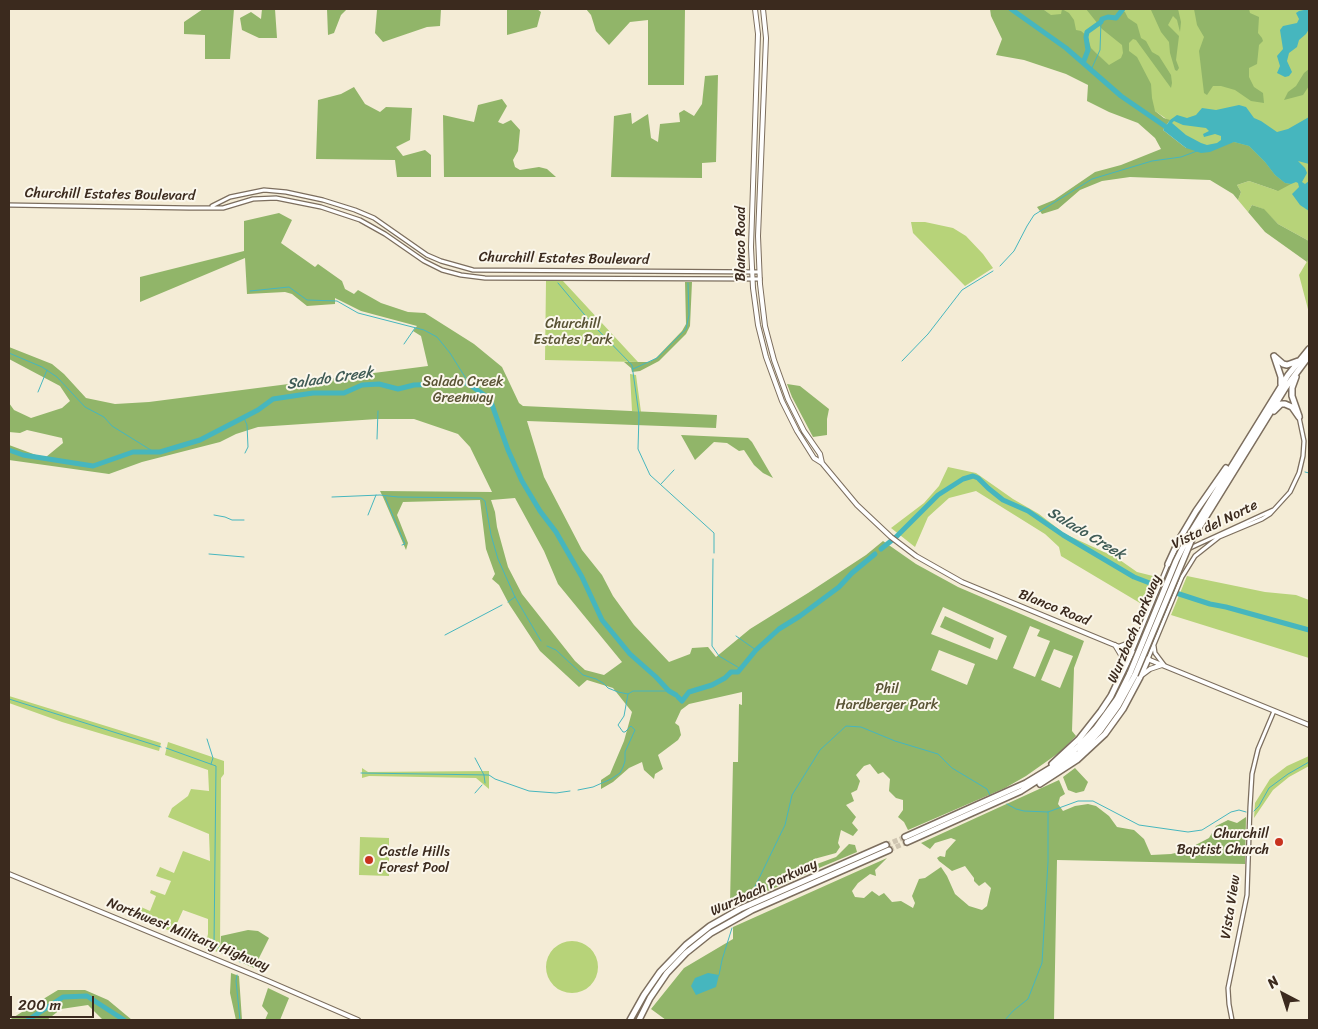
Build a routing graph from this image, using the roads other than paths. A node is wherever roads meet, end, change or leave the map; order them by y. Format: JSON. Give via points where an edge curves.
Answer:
{"nodes":[{"id":1,"x":755,"y":9,"type":"edge"},
{"id":2,"x":763,"y":9,"type":"edge"},
{"id":3,"x":765,"y":26,"type":"junction"},
{"id":4,"x":758,"y":27,"type":"junction"},
{"id":5,"x":754,"y":159,"type":"junction"},
{"id":6,"x":761,"y":160,"type":"junction"},
{"id":7,"x":752,"y":202,"type":"junction"},
{"id":8,"x":759,"y":202,"type":"junction"},
{"id":9,"x":9,"y":205,"type":"edge"},
{"id":10,"x":210,"y":207,"type":"junction"},
{"id":11,"x":758,"y":236,"type":"junction"},
{"id":12,"x":751,"y":237,"type":"junction"},
{"id":13,"x":751,"y":272,"type":"junction"},
{"id":14,"x":759,"y":272,"type":"junction"},
{"id":15,"x":752,"y":279,"type":"junction"},
{"id":16,"x":760,"y":279,"type":"junction"},
{"id":17,"x":756,"y":314,"type":"junction"},
{"id":18,"x":765,"y":326,"type":"junction"},
{"id":19,"x":1309,"y":349,"type":"edge"},
{"id":20,"x":1309,"y":356,"type":"edge"},
{"id":21,"x":1300,"y":363,"type":"junction"},
{"id":22,"x":1281,"y":385,"type":"junction"},
{"id":23,"x":1299,"y":417,"type":"junction"},
{"id":24,"x":1244,"y":444,"type":"junction"},
{"id":25,"x":1241,"y":458,"type":"junction"},
{"id":26,"x":822,"y":463,"type":"junction"},
{"id":27,"x":1273,"y":510,"type":"junction"},
{"id":28,"x":1189,"y":539,"type":"junction"},
{"id":29,"x":1167,"y":566,"type":"junction"},
{"id":30,"x":1138,"y":636,"type":"junction"},
{"id":31,"x":1154,"y":644,"type":"junction"},
{"id":32,"x":1117,"y":646,"type":"junction"},
{"id":33,"x":1132,"y":652,"type":"junction"},
{"id":34,"x":1148,"y":659,"type":"junction"},
{"id":35,"x":1164,"y":665,"type":"junction"},
{"id":36,"x":1124,"y":668,"type":"junction"},
{"id":37,"x":1137,"y":674,"type":"junction"},
{"id":38,"x":1274,"y":711,"type":"junction"},
{"id":39,"x":1309,"y":725,"type":"edge"},
{"id":40,"x":1026,"y":783,"type":"junction"},
{"id":41,"x":9,"y":874,"type":"edge"},
{"id":42,"x":352,"y":1019,"type":"edge"},
{"id":43,"x":358,"y":1020,"type":"edge"},
{"id":44,"x":630,"y":1020,"type":"edge"},
{"id":45,"x":639,"y":1020,"type":"edge"},
{"id":46,"x":1232,"y":1020,"type":"edge"}],
"edges":[{"from":1,"to":4,"type":"main road","name":"Blanco Road"},
{"from":2,"to":3,"type":"main road","name":"Blanco Road"},
{"from":3,"to":4,"type":"main road"},
{"from":3,"to":6,"type":"main road","name":"Blanco Road"},
{"from":4,"to":5,"type":"main road","name":"Blanco Road"},
{"from":5,"to":6,"type":"main road"},
{"from":5,"to":7,"type":"main road","name":"Blanco Road"},
{"from":6,"to":8,"type":"main road","name":"Blanco Road"},
{"from":7,"to":8,"type":"main road"},
{"from":7,"to":12,"type":"main road","name":"Blanco Road"},
{"from":8,"to":11,"type":"main road","name":"Blanco Road"},
{"from":9,"to":10,"type":"street","name":"Churchill Estates Boulevard"},
{"from":10,"to":13,"type":"street","name":"Churchill Estates Boulevard","via":[[230,196],[258,191],[286,192],[323,200],[374,218],[441,262],[473,270]]},
{"from":10,"to":15,"type":"street","name":"Churchill Estates Boulevard","via":[[223,208],[264,198],[285,199],[334,210],[370,225],[424,261],[451,273],[472,277]]},
{"from":11,"to":12,"type":"main road"},
{"from":11,"to":14,"type":"main road","name":"Blanco Road"},
{"from":12,"to":13,"type":"main road","name":"Blanco Road"},
{"from":13,"to":14,"type":"street","name":"Churchill Estates Boulevard"},
{"from":13,"to":15,"type":"main road","name":"Blanco Road"},
{"from":14,"to":16,"type":"main road","name":"Blanco Road"},
{"from":15,"to":16,"type":"street"},
{"from":15,"to":17,"type":"main road","name":"Blanco Road"},
{"from":16,"to":18,"type":"main road","name":"Blanco Road"},
{"from":17,"to":18,"type":"main road"},
{"from":17,"to":26,"type":"main road","name":"Blanco Road","via":[[761,341],[782,402],[814,458]]},
{"from":18,"to":26,"type":"main road","name":"Blanco Road","via":[[788,399]]},
{"from":19,"to":21,"type":"highway","name":"Wurzbach Parkway"},
{"from":20,"to":21,"type":"highway","name":"Wurzbach Parkway"},
{"from":21,"to":22,"type":"highway","name":"Wurzbach Parkway"},
{"from":21,"to":22,"type":"highway","via":[[1283,364],[1274,356]]},
{"from":21,"to":23,"type":"highway","via":[[1292,388]]},
{"from":21,"to":25,"type":"highway","name":"Wurzbach Parkway"},
{"from":22,"to":24,"type":"highway","name":"Wurzbach Parkway"},
{"from":23,"to":25,"type":"highway","via":[[1289,405],[1278,406]]},
{"from":23,"to":27,"type":"street","name":"Vista del Norte","via":[[1304,441],[1302,466],[1290,492]]},
{"from":24,"to":28,"type":"highway","name":"Wurzbach Parkway"},
{"from":24,"to":29,"type":"highway","via":[[1196,511]]},
{"from":25,"to":28,"type":"highway","name":"Wurzbach Parkway"},
{"from":26,"to":32,"type":"main road","name":"Blanco Road","via":[[846,494],[916,556],[962,582]]},
{"from":27,"to":29,"type":"street","name":"Vista del Norte","via":[[1177,554]]},
{"from":27,"to":31,"type":"street","name":"Vista del Norte","via":[[1262,519],[1211,542],[1195,556],[1182,577]]},
{"from":28,"to":37,"type":"highway","name":"Wurzbach Parkway","bridge":true},
{"from":29,"to":30,"type":"street","name":"Wurzbach Parkway"},
{"from":30,"to":31,"type":"street","via":[[1143,643]]},
{"from":30,"to":32,"type":"street"},
{"from":30,"to":33,"type":"street","name":"Wurzbach Parkway"},
{"from":31,"to":34,"type":"street","name":"Vista del Norte"},
{"from":31,"to":35,"type":"street","via":[[1155,653]]},
{"from":32,"to":33,"type":"main road","name":"Blanco Road"},
{"from":32,"to":36,"type":"main road"},
{"from":33,"to":34,"type":"main road","name":"Blanco Road"},
{"from":33,"to":36,"type":"highway"},
{"from":34,"to":35,"type":"main road","name":"Blanco Road"},
{"from":34,"to":37,"type":"highway"},
{"from":35,"to":37,"type":"main road"},
{"from":35,"to":38,"type":"main road","name":"Blanco Road"},
{"from":36,"to":37,"type":"highway","via":[[1135,664],[1140,668]]},
{"from":36,"to":40,"type":"highway","via":[[1111,696],[1092,724],[1058,759]]},
{"from":37,"to":40,"type":"highway","name":"Wurzbach Parkway","via":[[1096,728],[1068,756]]},
{"from":37,"to":40,"type":"highway","name":"Wurzbach Parkway","via":[[1100,731],[1079,753],[1050,774],[1021,791],[906,839]]},
{"from":38,"to":39,"type":"main road","name":"Blanco Road"},
{"from":38,"to":46,"type":"street","name":"Vista View","via":[[1258,749],[1252,774],[1247,895],[1228,988]]},
{"from":41,"to":42,"type":"main road","name":"Northwest Military Highway","via":[[268,980]]},
{"from":42,"to":43,"type":"main road","name":"Northwest Military Highway"},
{"from":44,"to":45,"type":"highway","name":"Wurzbach Parkway","via":[[664,967],[710,926],[740,909],[888,848],[752,910],[711,933],[668,973]]}]}
